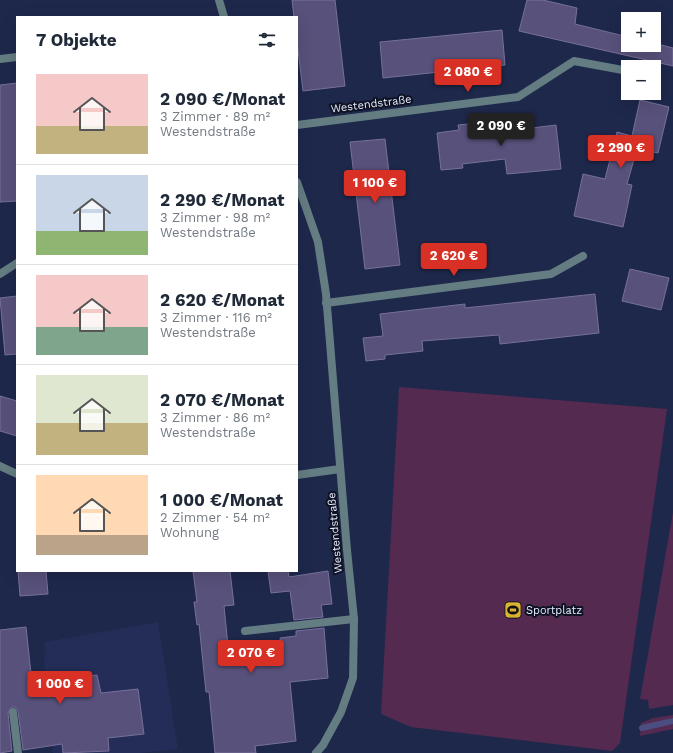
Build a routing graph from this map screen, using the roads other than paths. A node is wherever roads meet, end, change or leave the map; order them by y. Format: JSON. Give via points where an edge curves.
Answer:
{"nodes":[{"id":1,"x":219,"y":0,"type":"edge"},
{"id":2,"x":224,"y":16,"type":"edge"},
{"id":3,"x":16,"y":57,"type":"edge"},
{"id":4,"x":0,"y":59,"type":"edge"},
{"id":5,"x":621,"y":70,"type":"edge"},
{"id":6,"x":298,"y":125,"type":"edge"},
{"id":7,"x":298,"y":185,"type":"edge"},
{"id":8,"x":583,"y":256,"type":"dead end"},
{"id":9,"x":16,"y":263,"type":"edge"},
{"id":10,"x":0,"y":274,"type":"edge"},
{"id":11,"x":326,"y":303,"type":"junction"},
{"id":12,"x":0,"y":466,"type":"edge"},
{"id":13,"x":340,"y":470,"type":"junction"},
{"id":14,"x":16,"y":474,"type":"edge"},
{"id":15,"x":298,"y":475,"type":"edge"},
{"id":16,"x":354,"y":619,"type":"junction"},
{"id":17,"x":245,"y":631,"type":"dead end"},
{"id":18,"x":13,"y":712,"type":"dead end"},
{"id":19,"x":18,"y":753,"type":"edge"},
{"id":20,"x":316,"y":753,"type":"edge"}],
"edges":[{"from":1,"to":2,"type":"street"},
{"from":3,"to":4,"type":"street"},
{"from":5,"to":6,"type":"street","name":"Westendstraße","via":[[574,61],[518,97]]},
{"from":7,"to":11,"type":"street","name":"Westendstraße","via":[[318,242]]},
{"from":8,"to":11,"type":"street","via":[[551,274]]},
{"from":9,"to":10,"type":"street"},
{"from":11,"to":13,"type":"street","name":"Westendstraße"},
{"from":12,"to":14,"type":"street"},
{"from":13,"to":15,"type":"street"},
{"from":13,"to":16,"type":"street","name":"Westendstraße"},
{"from":16,"to":17,"type":"street"},
{"from":16,"to":20,"type":"street","name":"Westendstraße","via":[[353,678],[341,712],[323,746]]},
{"from":18,"to":19,"type":"street"}]}
